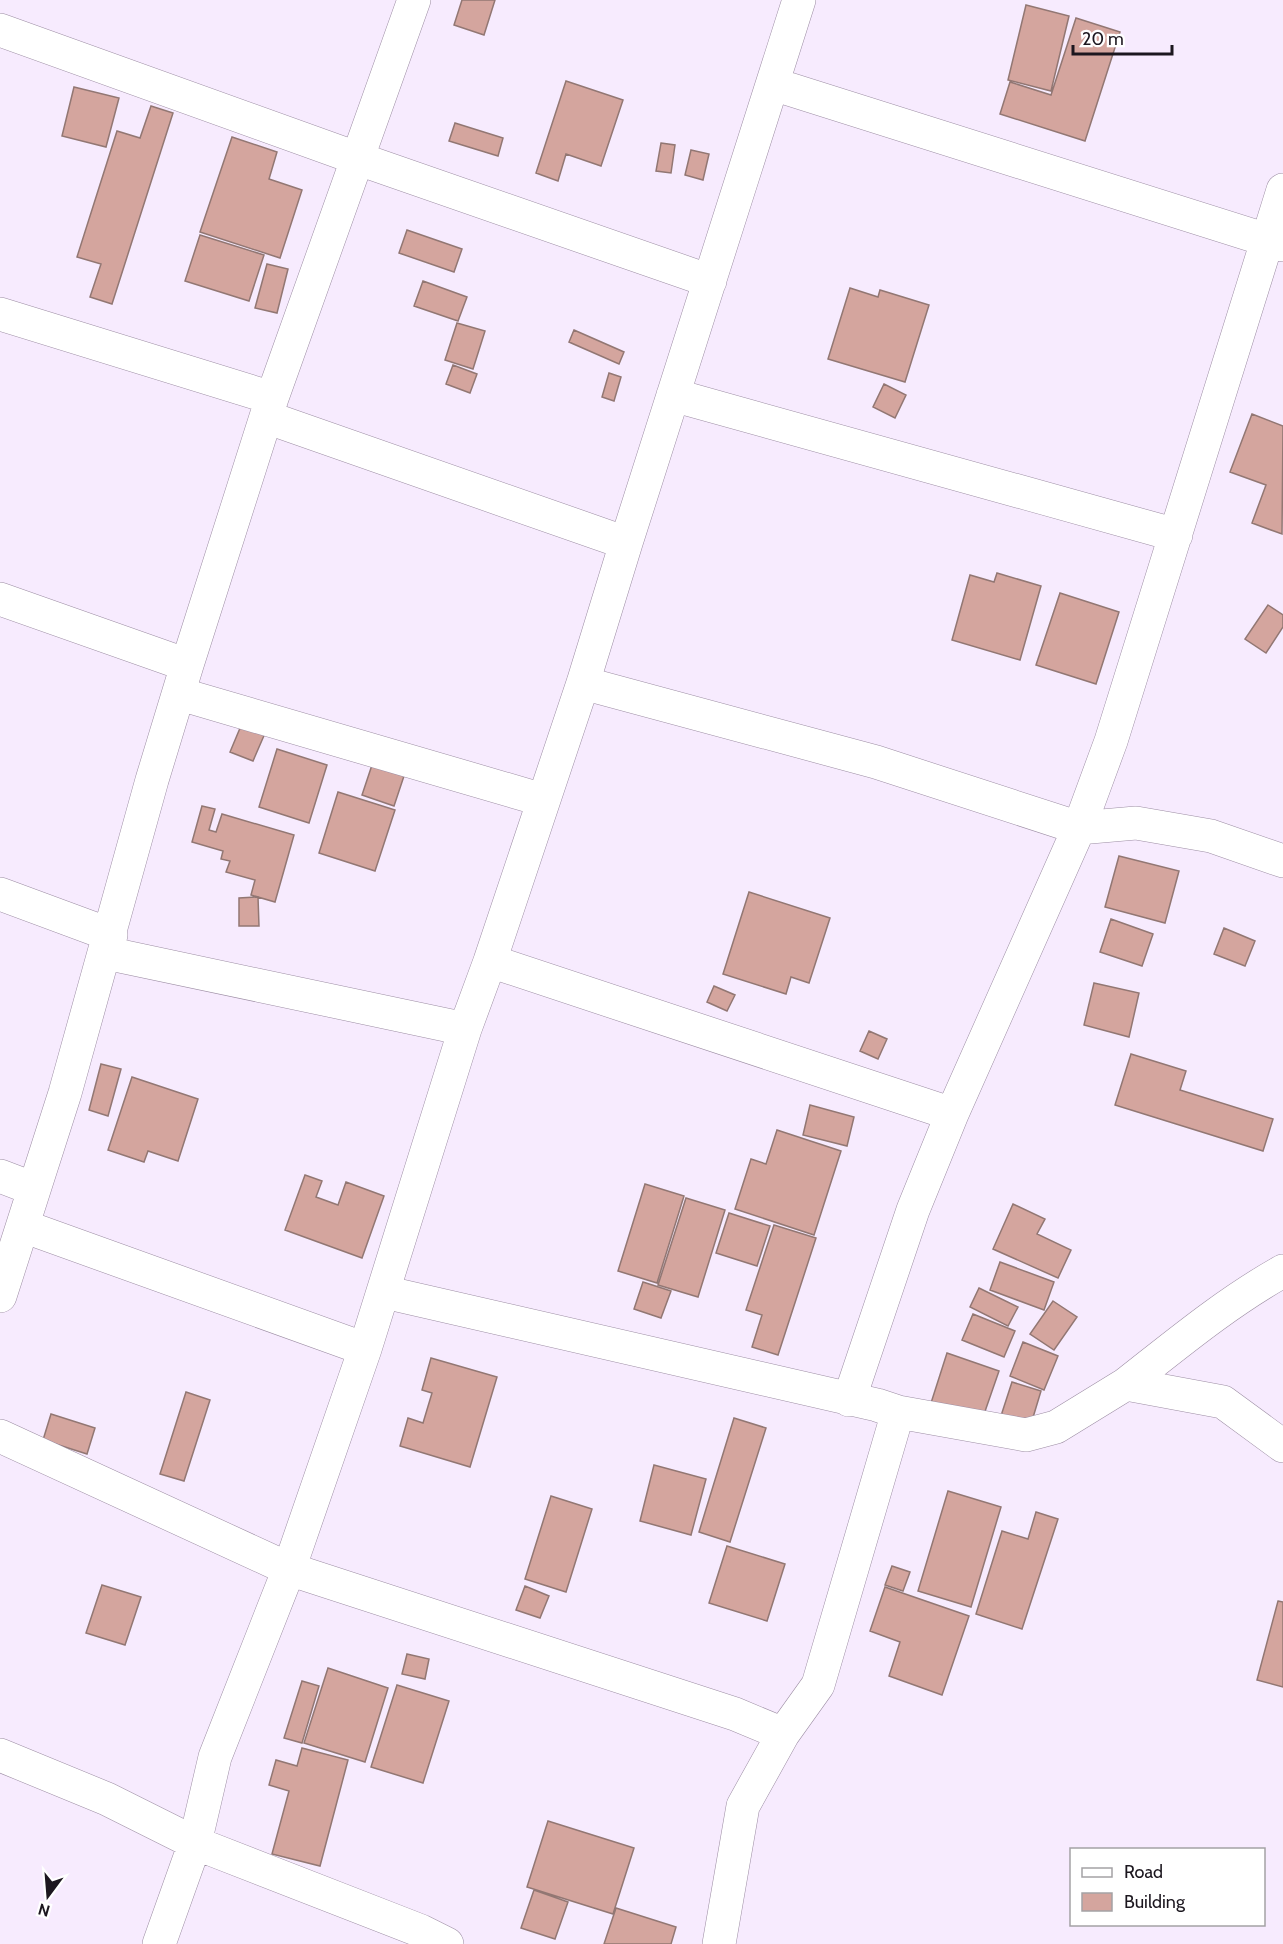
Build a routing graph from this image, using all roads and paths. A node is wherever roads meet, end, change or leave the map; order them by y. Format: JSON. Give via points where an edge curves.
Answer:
{"nodes":[{"id":1,"x":414,"y":0,"type":"edge"},
{"id":2,"x":792,"y":2,"type":"edge"},
{"id":3,"x":2,"y":41,"type":"edge"},
{"id":4,"x":774,"y":84,"type":"junction"},
{"id":5,"x":359,"y":159,"type":"junction"},
{"id":6,"x":1283,"y":190,"type":"edge"},
{"id":7,"x":1275,"y":243,"type":"edge"},
{"id":8,"x":710,"y":281,"type":"junction"},
{"id":9,"x":0,"y":314,"type":"edge"},
{"id":10,"x":673,"y":395,"type":"junction"},
{"id":11,"x":269,"y":408,"type":"junction"},
{"id":12,"x":1176,"y":535,"type":"junction"},
{"id":13,"x":626,"y":543,"type":"junction"},
{"id":14,"x":0,"y":599,"type":"edge"},
{"id":15,"x":183,"y":680,"type":"junction"},
{"id":16,"x":583,"y":683,"type":"junction"},
{"id":17,"x":543,"y":800,"type":"junction"},
{"id":18,"x":1079,"y":828,"type":"junction"},
{"id":19,"x":1283,"y":861,"type":"edge"},
{"id":20,"x":0,"y":894,"type":"edge"},
{"id":21,"x":108,"y":944,"type":"junction"},
{"id":22,"x":490,"y":961,"type":"junction"},
{"id":23,"x":465,"y":1029,"type":"junction"},
{"id":24,"x":952,"y":1114,"type":"junction"},
{"id":25,"x":0,"y":1176,"type":"edge"},
{"id":26,"x":34,"y":1189,"type":"junction"},
{"id":27,"x":23,"y":1226,"type":"junction"},
{"id":28,"x":1283,"y":1271,"type":"edge"},
{"id":29,"x":384,"y":1292,"type":"junction"},
{"id":30,"x":0,"y":1296,"type":"edge"},
{"id":31,"x":365,"y":1348,"type":"junction"},
{"id":32,"x":1125,"y":1384,"type":"junction"},
{"id":33,"x":849,"y":1400,"type":"junction"},
{"id":34,"x":898,"y":1412,"type":"junction"},
{"id":35,"x":0,"y":1436,"type":"edge"},
{"id":36,"x":1283,"y":1446,"type":"edge"},
{"id":37,"x":288,"y":1569,"type":"junction"},
{"id":38,"x":783,"y":1734,"type":"junction"},
{"id":39,"x":0,"y":1755,"type":"edge"},
{"id":40,"x":195,"y":1843,"type":"junction"},
{"id":41,"x":159,"y":1944,"type":"edge"},
{"id":42,"x":447,"y":1944,"type":"edge"},
{"id":43,"x":719,"y":1944,"type":"edge"}],
"edges":[{"from":1,"to":5,"type":"street"},
{"from":2,"to":4,"type":"street"},
{"from":3,"to":5,"type":"street"},
{"from":4,"to":7,"type":"street"},
{"from":4,"to":8,"type":"street"},
{"from":5,"to":8,"type":"street"},
{"from":5,"to":11,"type":"street"},
{"from":6,"to":7,"type":"street"},
{"from":7,"to":12,"type":"street"},
{"from":8,"to":10,"type":"street"},
{"from":9,"to":11,"type":"street"},
{"from":10,"to":12,"type":"street"},
{"from":10,"to":13,"type":"street"},
{"from":11,"to":13,"type":"street"},
{"from":11,"to":15,"type":"street"},
{"from":12,"to":18,"type":"street","via":[[1111,741]]},
{"from":13,"to":16,"type":"street"},
{"from":14,"to":15,"type":"street"},
{"from":15,"to":17,"type":"street"},
{"from":15,"to":21,"type":"street"},
{"from":16,"to":17,"type":"street"},
{"from":16,"to":18,"type":"street","via":[[876,762]]},
{"from":17,"to":22,"type":"street"},
{"from":18,"to":19,"type":"street","via":[[1136,823],[1211,836]]},
{"from":18,"to":24,"type":"street"},
{"from":20,"to":21,"type":"street"},
{"from":21,"to":23,"type":"street"},
{"from":21,"to":26,"type":"street"},
{"from":22,"to":23,"type":"street"},
{"from":22,"to":24,"type":"street"},
{"from":23,"to":29,"type":"street"},
{"from":24,"to":33,"type":"street","via":[[913,1210]]},
{"from":25,"to":26,"type":"street"},
{"from":26,"to":27,"type":"street"},
{"from":27,"to":30,"type":"street"},
{"from":27,"to":31,"type":"street"},
{"from":28,"to":32,"type":"street","via":[[1206,1320]]},
{"from":29,"to":31,"type":"street"},
{"from":29,"to":33,"type":"street"},
{"from":31,"to":37,"type":"street"},
{"from":32,"to":34,"type":"street","via":[[1056,1426],[1026,1436]]},
{"from":32,"to":36,"type":"street","via":[[1223,1401]]},
{"from":33,"to":34,"type":"street"},
{"from":34,"to":38,"type":"street","via":[[818,1684]]},
{"from":35,"to":37,"type":"street"},
{"from":37,"to":38,"type":"street","via":[[735,1714]]},
{"from":37,"to":40,"type":"street","via":[[215,1757]]},
{"from":38,"to":43,"type":"street","via":[[743,1806]]},
{"from":39,"to":40,"type":"street","via":[[107,1799]]},
{"from":40,"to":41,"type":"street"},
{"from":40,"to":42,"type":"street"}]}
